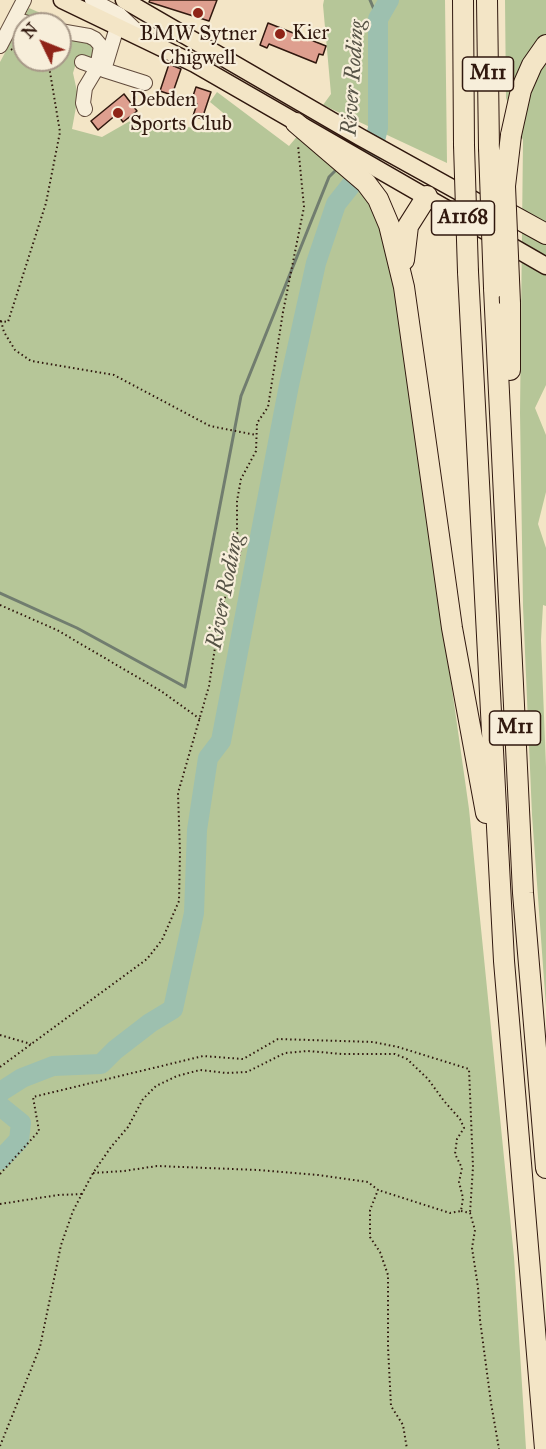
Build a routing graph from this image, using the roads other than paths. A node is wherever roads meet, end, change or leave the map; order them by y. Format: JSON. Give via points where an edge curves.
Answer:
{"nodes":[{"id":1,"x":63,"y":0,"type":"edge"},
{"id":2,"x":92,"y":0,"type":"edge"},
{"id":3,"x":124,"y":0,"type":"edge"},
{"id":4,"x":463,"y":0,"type":"edge"},
{"id":5,"x":487,"y":0,"type":"edge"},
{"id":6,"x":12,"y":23,"type":"edge"},
{"id":7,"x":117,"y":27,"type":"junction"},
{"id":8,"x":72,"y":33,"type":"edge"},
{"id":9,"x":144,"y":38,"type":"junction"},
{"id":10,"x":1,"y":44,"type":"edge"},
{"id":11,"x":546,"y":45,"type":"edge"},
{"id":12,"x":82,"y":62,"type":"dead end"},
{"id":13,"x":100,"y":69,"type":"junction"},
{"id":14,"x":145,"y":83,"type":"dead end"},
{"id":15,"x":85,"y":109,"type":"dead end"},
{"id":16,"x":296,"y":123,"type":"joint"},
{"id":17,"x":373,"y":177,"type":"junction"},
{"id":18,"x":446,"y":184,"type":"junction"},
{"id":19,"x":427,"y":196,"type":"junction"},
{"id":20,"x":495,"y":211,"type":"junction"},
{"id":21,"x":546,"y":234,"type":"edge"},
{"id":22,"x":546,"y":243,"type":"edge"},
{"id":23,"x":546,"y":266,"type":"edge"},
{"id":24,"x":404,"y":287,"type":"junction"},
{"id":25,"x":502,"y":475,"type":"junction"},
{"id":26,"x":500,"y":889,"type":"junction"},
{"id":27,"x":546,"y":1168,"type":"edge"},
{"id":28,"x":545,"y":1449,"type":"edge"}],
"edges":[{"from":1,"to":7,"type":"main road"},
{"from":2,"to":9,"type":"street","via":[[120,15]]},
{"from":3,"to":18,"type":"main road","number":"A1168"},
{"from":4,"to":26,"type":"highway","number":"M11","bridge":true,"via":[[468,272]]},
{"from":5,"to":25,"type":"highway","number":"M11","bridge":true},
{"from":6,"to":10,"type":"street"},
{"from":7,"to":9,"type":"main road"},
{"from":7,"to":13,"type":"street"},
{"from":8,"to":13,"type":"street","via":[[89,36],[99,43]]},
{"from":9,"to":16,"type":"main road"},
{"from":11,"to":25,"type":"highway","number":"M11","bridge":true,"via":[[524,84],[511,135],[505,186],[510,385]]},
{"from":12,"to":13,"type":"street"},
{"from":13,"to":14,"type":"street"},
{"from":13,"to":15,"type":"street","via":[[85,88]]},
{"from":16,"to":17,"type":"highway","number":"M11"},
{"from":17,"to":19,"type":"main road","number":"A1168"},
{"from":17,"to":24,"type":"highway","number":"M11"},
{"from":18,"to":19,"type":"main road"},
{"from":18,"to":20,"type":"main road","number":"A1168"},
{"from":19,"to":23,"type":"main road","number":"A1168"},
{"from":19,"to":24,"type":"highway","number":"M11","via":[[405,235]]},
{"from":20,"to":21,"type":"highway","via":[[506,212]]},
{"from":20,"to":22,"type":"main road","number":"A1168"},
{"from":24,"to":26,"type":"highway","number":"M11","via":[[452,628]]},
{"from":25,"to":27,"type":"highway","number":"M11","via":[[523,893]]},
{"from":26,"to":28,"type":"highway","number":"M11"}]}
